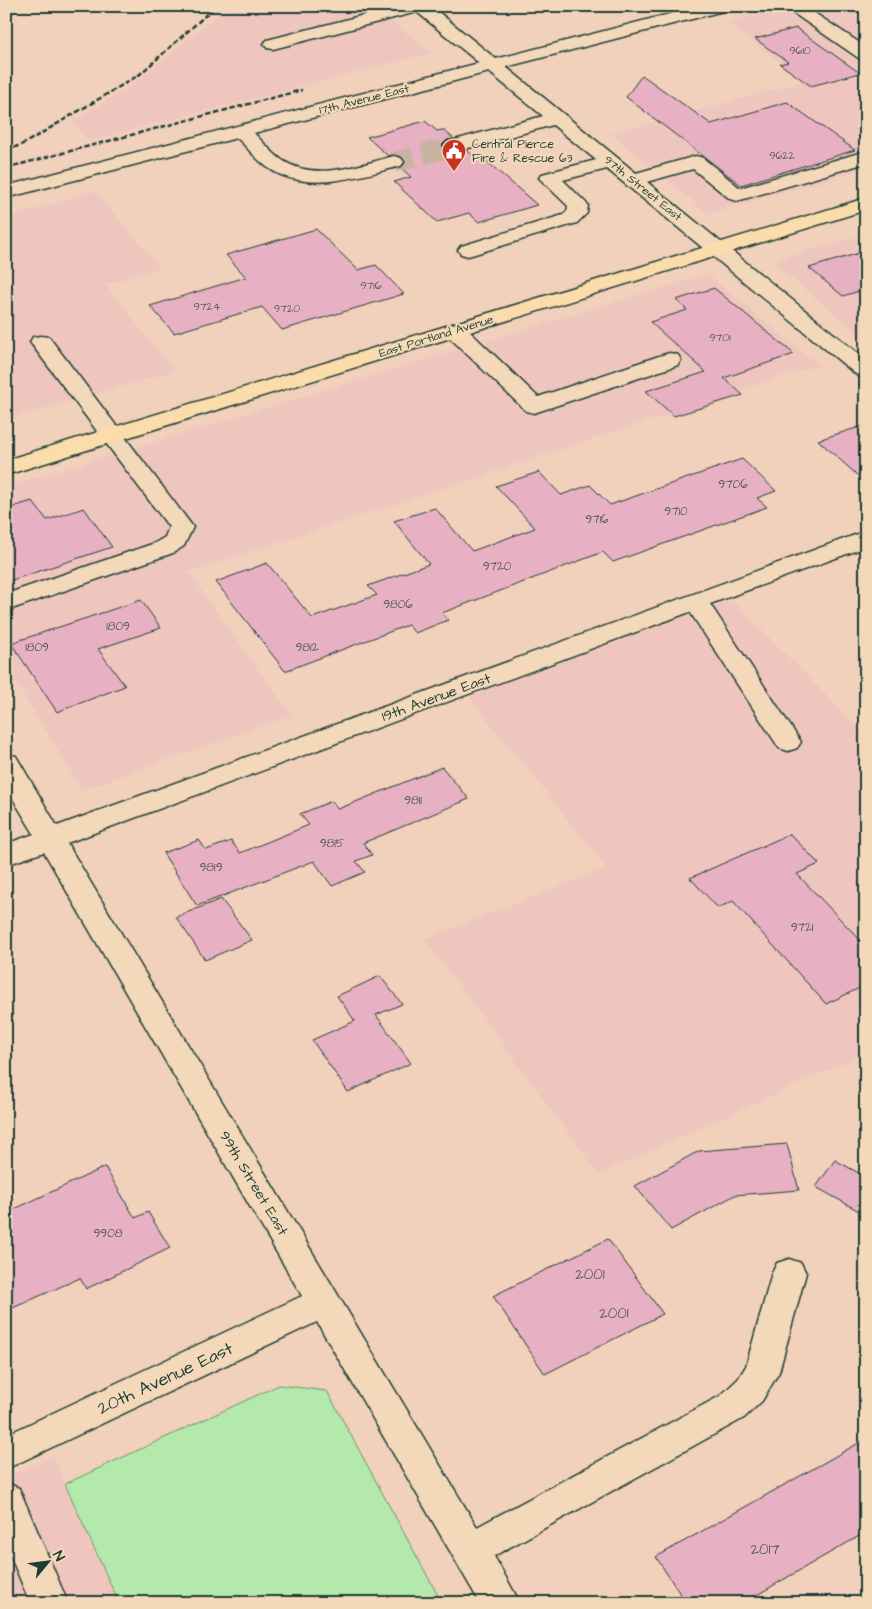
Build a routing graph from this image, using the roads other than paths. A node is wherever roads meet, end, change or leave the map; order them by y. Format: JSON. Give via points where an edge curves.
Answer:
{"nodes":[{"id":1,"x":420,"y":6,"type":"edge"},
{"id":2,"x":721,"y":6,"type":"edge"},
{"id":3,"x":792,"y":6,"type":"edge"},
{"id":4,"x":273,"y":44,"type":"dead end"},
{"id":5,"x":866,"y":55,"type":"edge"},
{"id":6,"x":493,"y":66,"type":"junction"},
{"id":7,"x":556,"y":118,"type":"junction"},
{"id":8,"x":240,"y":131,"type":"junction"},
{"id":9,"x":454,"y":146,"type":"tunnel mouth"},
{"id":10,"x":866,"y":157,"type":"edge"},
{"id":11,"x":394,"y":162,"type":"tunnel mouth"},
{"id":12,"x":610,"y":162,"type":"junction"},
{"id":13,"x":632,"y":180,"type":"junction"},
{"id":14,"x":6,"y":192,"type":"edge"},
{"id":15,"x":866,"y":204,"type":"edge"},
{"id":16,"x":717,"y":249,"type":"junction"},
{"id":17,"x":468,"y":250,"type":"dead end"},
{"id":18,"x":455,"y":330,"type":"junction"},
{"id":19,"x":41,"y":342,"type":"dead end"},
{"id":20,"x":670,"y":360,"type":"dead end"},
{"id":21,"x":866,"y":371,"type":"edge"},
{"id":22,"x":112,"y":436,"type":"junction"},
{"id":23,"x":6,"y":468,"type":"edge"},
{"id":24,"x":866,"y":538,"type":"edge"},
{"id":25,"x":695,"y":601,"type":"junction"},
{"id":26,"x":6,"y":603,"type":"edge"},
{"id":27,"x":788,"y":742,"type":"dead end"},
{"id":28,"x":6,"y":764,"type":"edge"},
{"id":29,"x":51,"y":838,"type":"junction"},
{"id":30,"x":6,"y":855,"type":"edge"},
{"id":31,"x":789,"y":1273,"type":"dead end"},
{"id":32,"x":324,"y":1302,"type":"junction"},
{"id":33,"x":6,"y":1453,"type":"edge"},
{"id":34,"x":6,"y":1500,"type":"edge"},
{"id":35,"x":470,"y":1550,"type":"junction"},
{"id":36,"x":40,"y":1600,"type":"edge"},
{"id":37,"x":501,"y":1603,"type":"edge"}],
"edges":[{"from":1,"to":4,"type":"street"},
{"from":1,"to":6,"type":"street","name":"97th Street East"},
{"from":2,"to":6,"type":"street","name":"17th Avenue East"},
{"from":3,"to":5,"type":"street"},
{"from":6,"to":7,"type":"street","name":"97th Street East"},
{"from":6,"to":8,"type":"street","name":"17th Avenue East"},
{"from":7,"to":9,"type":"street"},
{"from":7,"to":12,"type":"street","name":"97th Street East"},
{"from":8,"to":11,"type":"street","via":[[274,163],[290,172],[336,176]]},
{"from":8,"to":14,"type":"street","name":"17th Avenue East"},
{"from":10,"to":13,"type":"street","via":[[737,195],[696,162]]},
{"from":12,"to":13,"type":"street","name":"97th Street East"},
{"from":12,"to":17,"type":"street","via":[[549,178],[578,205],[577,213],[570,219]]},
{"from":13,"to":16,"type":"street","name":"97th Street East"},
{"from":15,"to":16,"type":"main road","name":"East Portland Avenue"},
{"from":16,"to":18,"type":"main road","name":"East Portland Avenue"},
{"from":16,"to":21,"type":"street","name":"97th Street East"},
{"from":18,"to":20,"type":"street","via":[[534,406]]},
{"from":18,"to":22,"type":"main road","name":"East Portland Avenue"},
{"from":19,"to":22,"type":"street"},
{"from":22,"to":23,"type":"main road","name":"East Portland Avenue"},
{"from":22,"to":26,"type":"street","via":[[181,527],[179,535],[164,548]]},
{"from":24,"to":25,"type":"street","name":"19th Avenue East"},
{"from":25,"to":27,"type":"street"},
{"from":25,"to":29,"type":"street","name":"19th Avenue East"},
{"from":28,"to":29,"type":"street","name":"99th Street East"},
{"from":29,"to":30,"type":"street","name":"19th Avenue East"},
{"from":29,"to":32,"type":"street","name":"99th Street East"},
{"from":31,"to":35,"type":"street","via":[[762,1372],[750,1390],[732,1406]]},
{"from":32,"to":33,"type":"street","name":"20th Avenue East"},
{"from":32,"to":35,"type":"street","name":"99th Street East"},
{"from":34,"to":36,"type":"street"},
{"from":35,"to":37,"type":"street","name":"99th Street East"}]}
